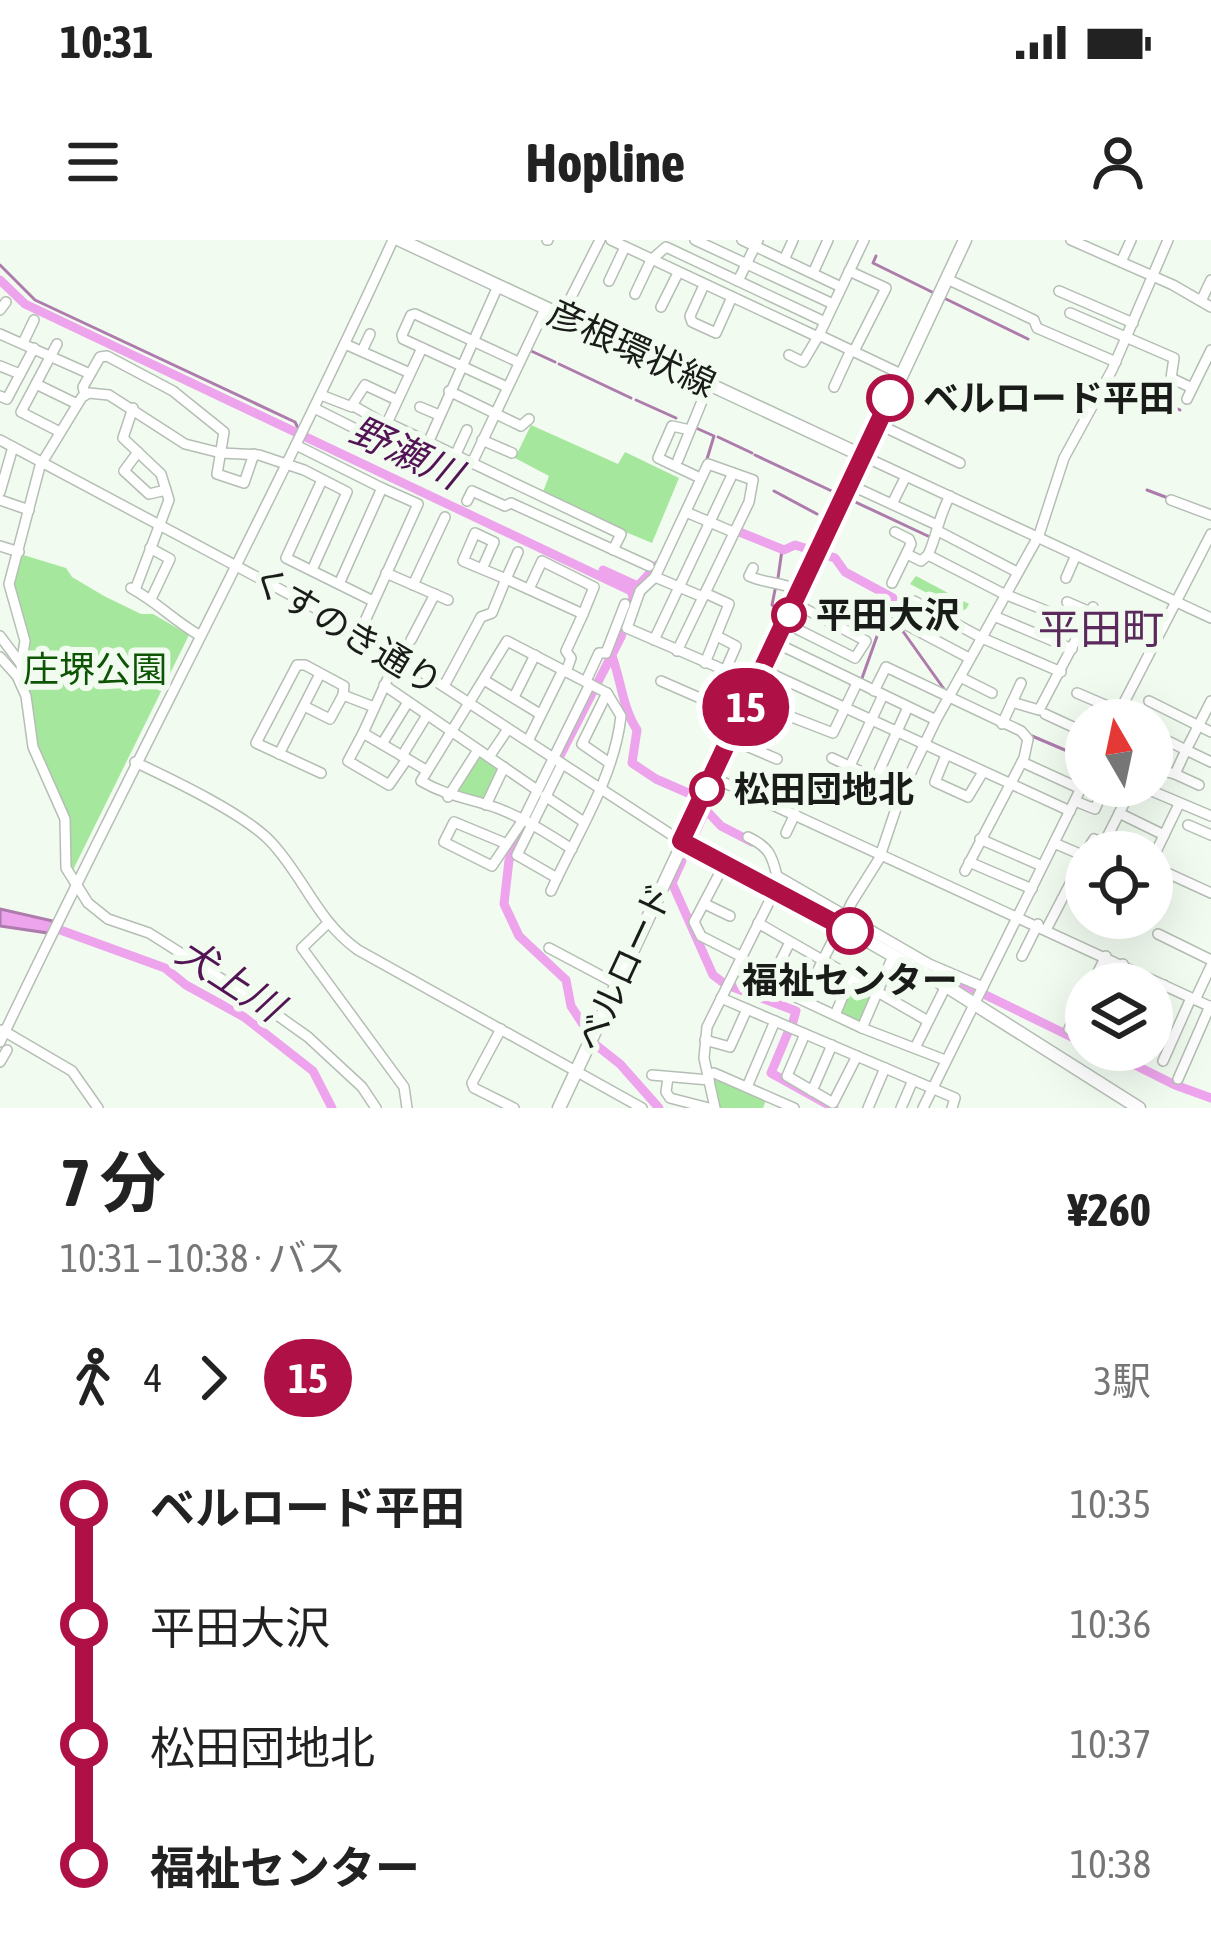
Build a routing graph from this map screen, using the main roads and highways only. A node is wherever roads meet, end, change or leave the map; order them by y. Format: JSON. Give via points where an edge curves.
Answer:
{"nodes":[{"id":1,"x":397,"y":240,"type":"edge"},
{"id":2,"x":965,"y":240,"type":"edge"},
{"id":3,"x":862,"y":456,"type":"junction"},
{"id":4,"x":681,"y":841,"type":"junction"},
{"id":5,"x":978,"y":997,"type":"junction"},
{"id":6,"x":559,"y":1108,"type":"edge"},
{"id":7,"x":1125,"y":1108,"type":"edge"},
{"id":8,"x":1138,"y":1108,"type":"edge"}],
"edges":[{"from":1,"to":3,"type":"main road","name":"彦根環状線"},
{"from":2,"to":3,"type":"main road","name":"ベルロード"},
{"from":3,"to":4,"type":"main road","name":"ベルロード"},
{"from":4,"to":5,"type":"main road","name":"くすのき通り","via":[[776,884],[944,989]]},
{"from":4,"to":6,"type":"main road","name":"ベルロード"},
{"from":5,"to":7,"type":"main road","name":"くすのき通り"},
{"from":5,"to":8,"type":"main road","name":"くすのき通り"}]}
